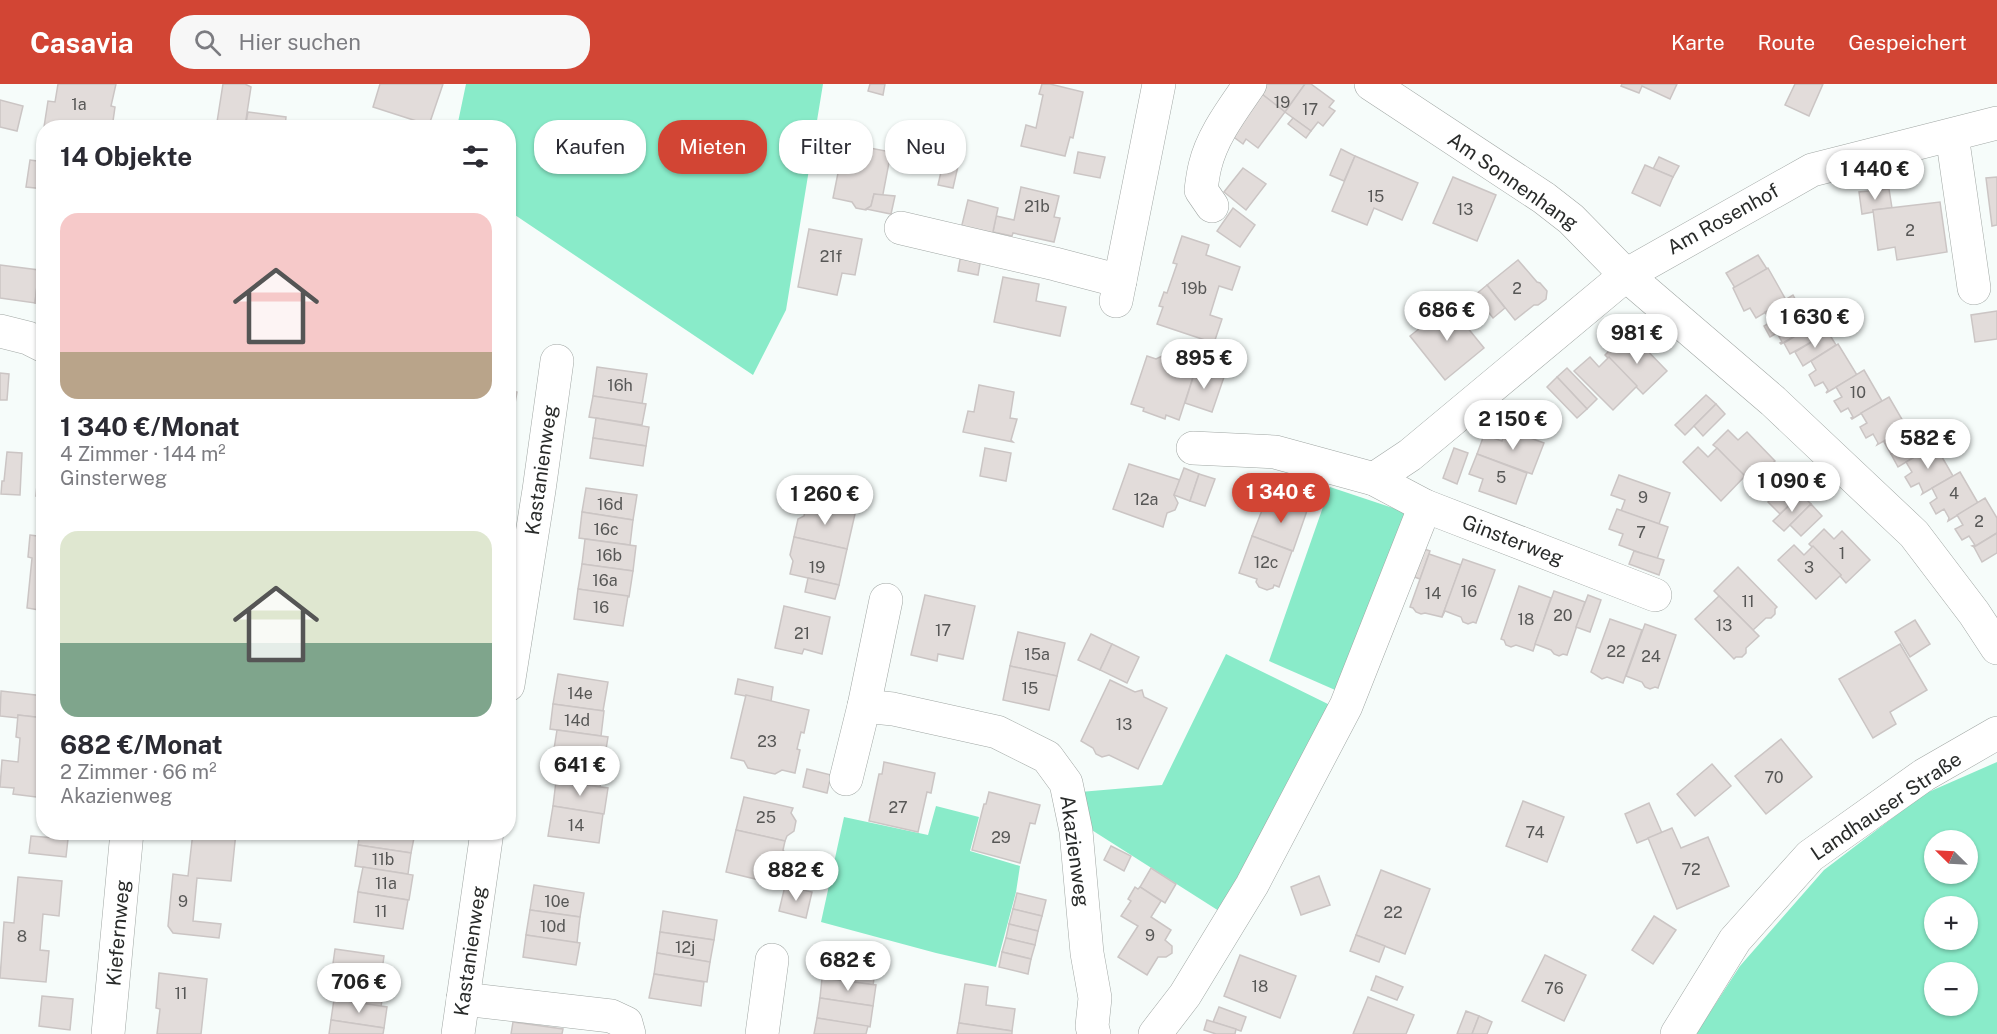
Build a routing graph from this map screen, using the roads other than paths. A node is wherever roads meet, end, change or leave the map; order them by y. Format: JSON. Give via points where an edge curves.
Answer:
{"nodes":[{"id":1,"x":1159,"y":84,"type":"edge"},
{"id":2,"x":1250,"y":84,"type":"edge"},
{"id":3,"x":1371,"y":84,"type":"edge"},
{"id":4,"x":1997,"y":123,"type":"edge"},
{"id":5,"x":1952,"y":135,"type":"junction"},
{"id":6,"x":1212,"y":206,"type":"dead end"},
{"id":7,"x":901,"y":228,"type":"dead end"},
{"id":8,"x":1626,"y":274,"type":"junction"},
{"id":9,"x":1974,"y":288,"type":"dead end"},
{"id":10,"x":0,"y":331,"type":"edge"},
{"id":11,"x":36,"y":342,"type":"edge"},
{"id":12,"x":557,"y":361,"type":"dead end"},
{"id":13,"x":1193,"y":448,"type":"dead end"},
{"id":14,"x":1374,"y":479,"type":"junction"},
{"id":15,"x":1425,"y":506,"type":"junction"},
{"id":16,"x":1655,"y":595,"type":"dead end"},
{"id":17,"x":886,"y":600,"type":"dead end"},
{"id":18,"x":516,"y":635,"type":"edge"},
{"id":19,"x":1997,"y":648,"type":"edge"},
{"id":20,"x":864,"y":706,"type":"junction"},
{"id":21,"x":1997,"y":733,"type":"edge"},
{"id":22,"x":846,"y":779,"type":"dead end"},
{"id":23,"x":126,"y":840,"type":"edge"},
{"id":24,"x":486,"y":840,"type":"edge"},
{"id":25,"x":772,"y":960,"type":"dead end"},
{"id":26,"x":463,"y":999,"type":"junction"},
{"id":27,"x":108,"y":1034,"type":"edge"},
{"id":28,"x":458,"y":1034,"type":"edge"},
{"id":29,"x":629,"y":1034,"type":"edge"},
{"id":30,"x":762,"y":1034,"type":"edge"},
{"id":31,"x":1094,"y":1034,"type":"edge"},
{"id":32,"x":1155,"y":1034,"type":"edge"},
{"id":33,"x":1677,"y":1034,"type":"edge"}],
"edges":[{"from":1,"to":7,"type":"street","via":[[1118,291],[1055,264]]},
{"from":2,"to":6,"type":"street","via":[[1227,119],[1205,166],[1201,190]]},
{"from":3,"to":8,"type":"street","name":"Am Sonnenhang","via":[[1544,198]]},
{"from":4,"to":5,"type":"street","name":"Am Rosenhof"},
{"from":5,"to":8,"type":"street","name":"Am Rosenhof","via":[[1812,170]]},
{"from":5,"to":9,"type":"street"},
{"from":8,"to":14,"type":"street","via":[[1410,455]]},
{"from":8,"to":19,"type":"street","name":"Am Sonnenhang","via":[[1773,401],[1914,534]]},
{"from":10,"to":11,"type":"street"},
{"from":12,"to":18,"type":"street","name":"Kastanienweg"},
{"from":13,"to":14,"type":"street","name":"Ginsterweg","via":[[1275,452]]},
{"from":14,"to":15,"type":"street","name":"Ginsterweg"},
{"from":15,"to":16,"type":"street","name":"Ginsterweg"},
{"from":15,"to":32,"type":"street","via":[[1347,706],[1252,885],[1185,995]]},
{"from":17,"to":20,"type":"street"},
{"from":20,"to":22,"type":"street"},
{"from":20,"to":31,"type":"street","name":"Akazienweg","via":[[997,732],[1047,758],[1066,783],[1076,831],[1095,998]]},
{"from":21,"to":33,"type":"street","name":"Landhauser Straße","via":[[1924,775],[1810,856],[1736,940]]},
{"from":23,"to":27,"type":"street","name":"Kiefernweg"},
{"from":24,"to":26,"type":"street","name":"Kastanienweg"},
{"from":25,"to":30,"type":"street"},
{"from":26,"to":28,"type":"street","name":"Kastanienweg"},
{"from":26,"to":29,"type":"street","via":[[611,1016],[627,1023]]}]}
